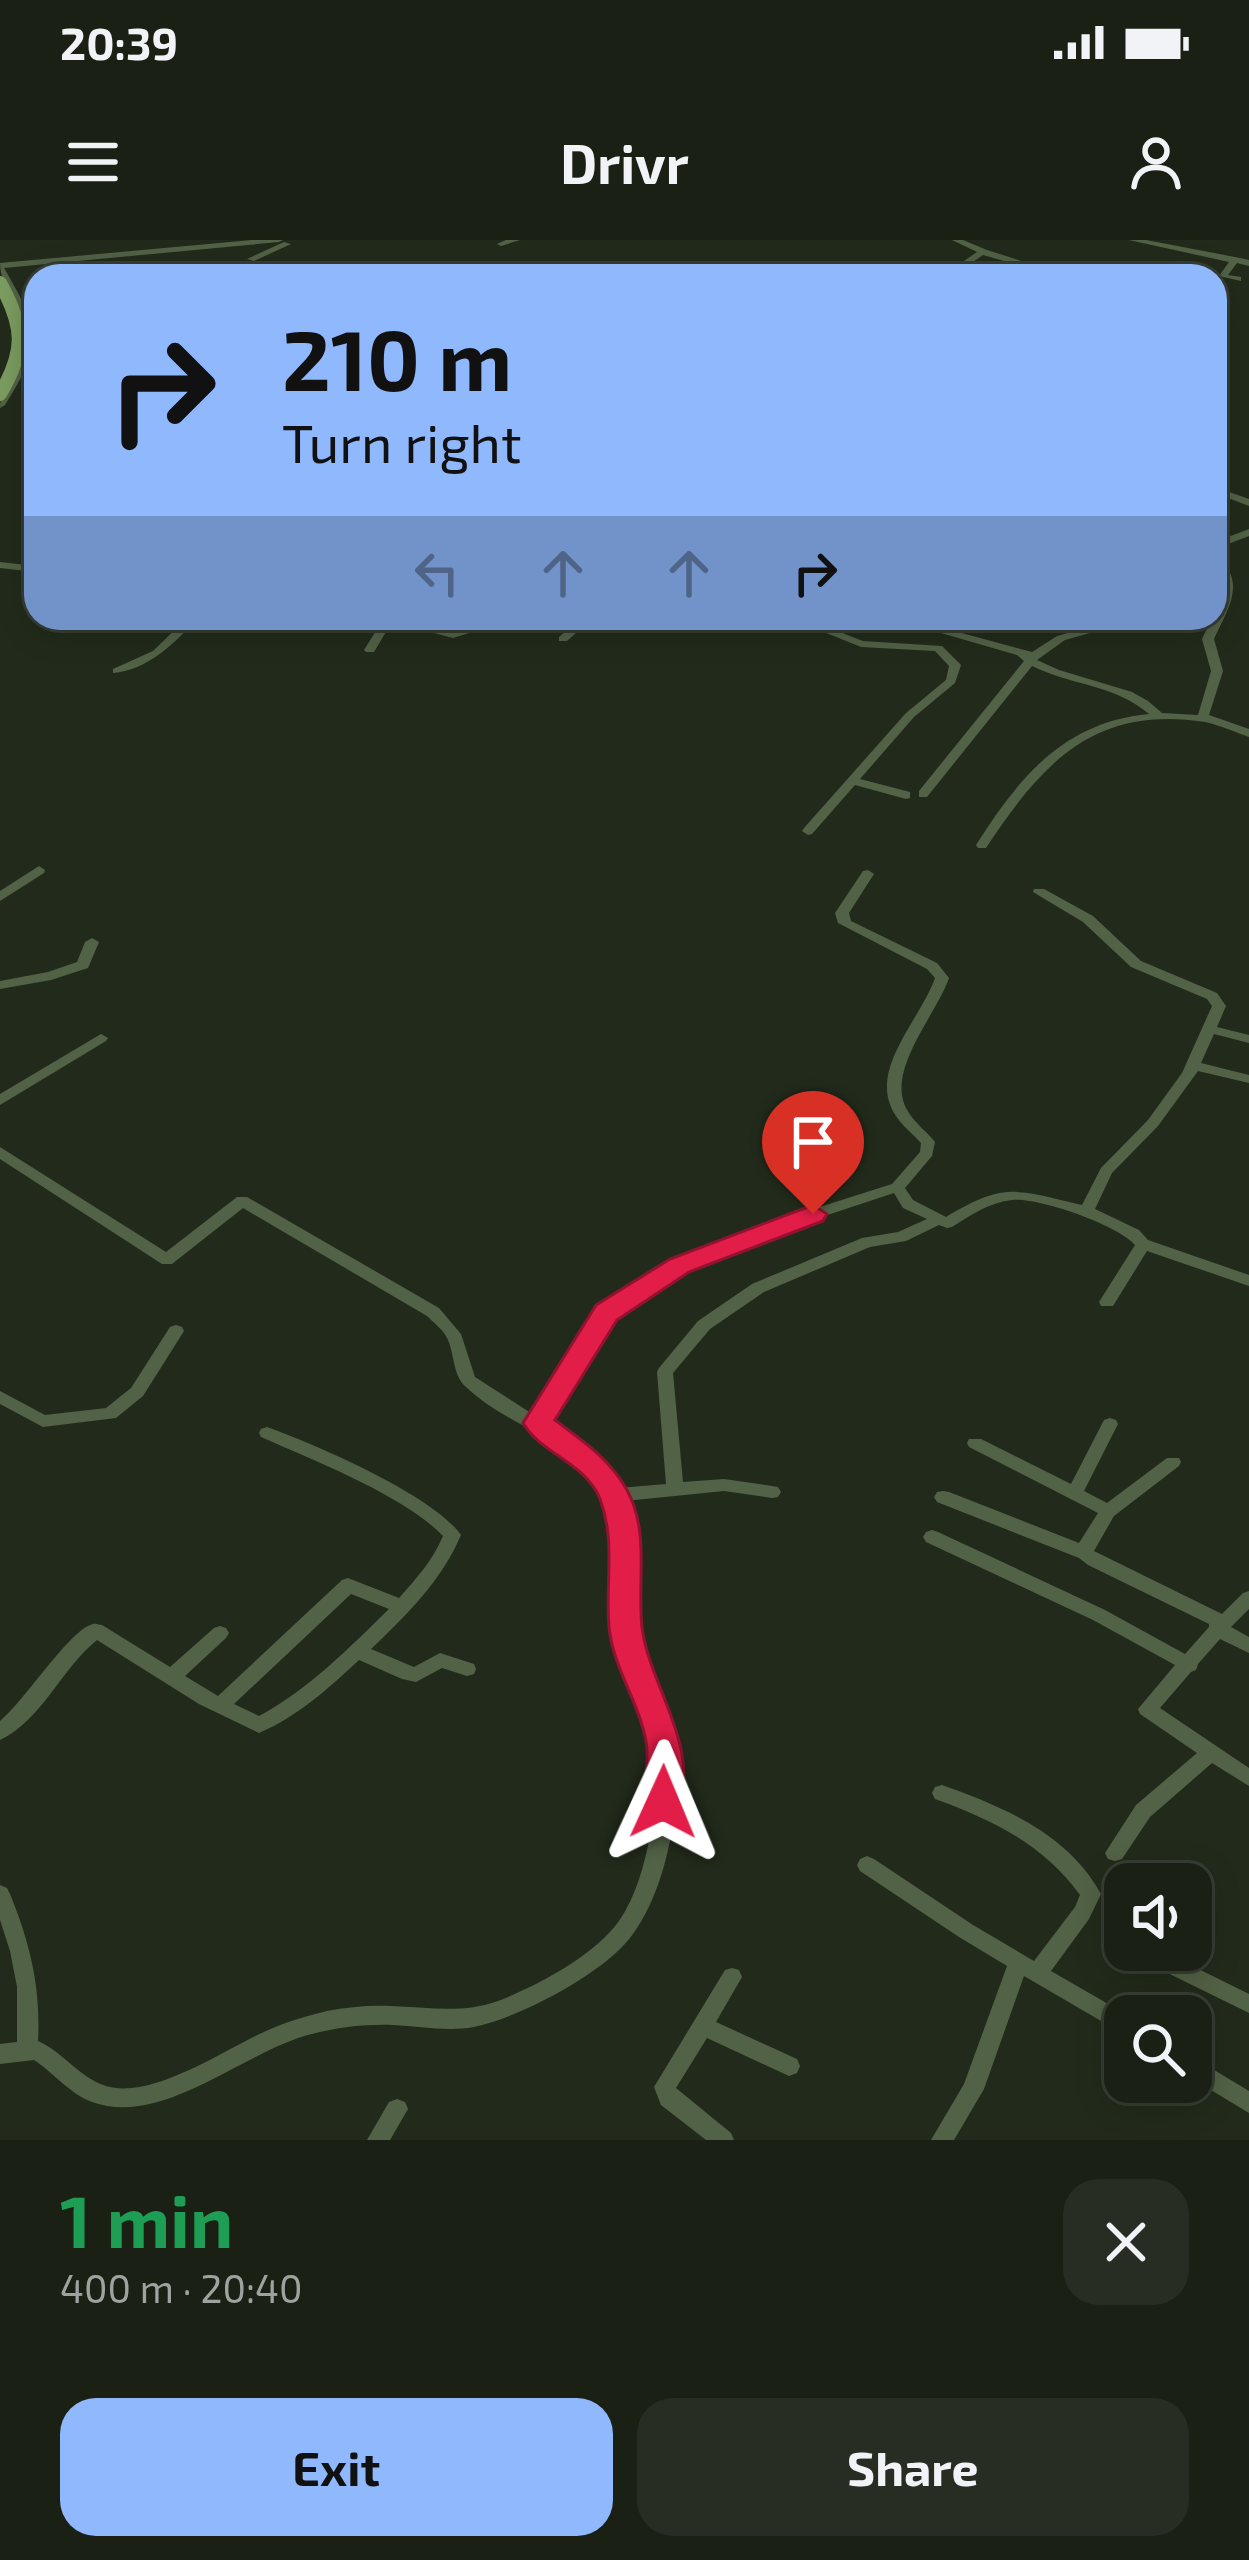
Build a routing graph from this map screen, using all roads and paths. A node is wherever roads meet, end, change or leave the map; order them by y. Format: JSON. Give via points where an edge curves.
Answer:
{"nodes":[{"id":1,"x":279,"y":240,"type":"edge"},
{"id":2,"x":516,"y":240,"type":"edge"},
{"id":3,"x":956,"y":240,"type":"edge"},
{"id":4,"x":1133,"y":240,"type":"edge"},
{"id":5,"x":1165,"y":242,"type":"edge"},
{"id":6,"x":501,"y":244,"type":"dead end"},
{"id":7,"x":983,"y":252,"type":"junction"},
{"id":8,"x":251,"y":259,"type":"dead end"},
{"id":9,"x":1235,"y":260,"type":"junction"},
{"id":10,"x":1249,"y":263,"type":"edge"},
{"id":11,"x":31,"y":264,"type":"edge"},
{"id":12,"x":965,"y":264,"type":"edge"},
{"id":13,"x":1023,"y":264,"type":"edge"},
{"id":14,"x":0,"y":267,"type":"edge"},
{"id":15,"x":1227,"y":271,"type":"edge"},
{"id":16,"x":1227,"y":277,"type":"edge"},
{"id":17,"x":1238,"y":279,"type":"dead end"},
{"id":18,"x":0,"y":283,"type":"edge"},
{"id":19,"x":0,"y":296,"type":"edge"},
{"id":20,"x":18,"y":298,"type":"junction"},
{"id":21,"x":24,"y":298,"type":"edge"},
{"id":22,"x":24,"y":309,"type":"edge"},
{"id":23,"x":14,"y":356,"type":"junction"},
{"id":24,"x":24,"y":357,"type":"edge"},
{"id":25,"x":24,"y":370,"type":"edge"},
{"id":26,"x":0,"y":382,"type":"edge"},
{"id":27,"x":0,"y":394,"type":"edge"},
{"id":28,"x":0,"y":405,"type":"edge"},
{"id":29,"x":181,"y":630,"type":"edge"},
{"id":30,"x":382,"y":630,"type":"edge"},
{"id":31,"x":429,"y":630,"type":"edge"},
{"id":32,"x":463,"y":630,"type":"edge"},
{"id":33,"x":573,"y":630,"type":"edge"},
{"id":34,"x":825,"y":630,"type":"edge"},
{"id":35,"x":935,"y":630,"type":"edge"},
{"id":36,"x":1082,"y":630,"type":"edge"},
{"id":37,"x":1212,"y":630,"type":"edge"},
{"id":38,"x":562,"y":639,"type":"dead end"},
{"id":39,"x":370,"y":650,"type":"dead end"},
{"id":40,"x":1028,"y":657,"type":"junction"},
{"id":41,"x":117,"y":671,"type":"dead end"},
{"id":42,"x":1160,"y":716,"type":"junction"},
{"id":43,"x":1204,"y":719,"type":"junction"},
{"id":44,"x":1249,"y":733,"type":"edge"},
{"id":45,"x":852,"y":781,"type":"junction"},
{"id":46,"x":923,"y":794,"type":"dead end"},
{"id":47,"x":906,"y":795,"type":"dead end"},
{"id":48,"x":808,"y":831,"type":"dead end"},
{"id":49,"x":982,"y":845,"type":"dead end"},
{"id":50,"x":39,"y":870,"type":"dead end"},
{"id":51,"x":868,"y":874,"type":"dead end"},
{"id":52,"x":1039,"y":892,"type":"dead end"},
{"id":53,"x":0,"y":897,"type":"edge"},
{"id":54,"x":92,"y":942,"type":"dead end"},
{"id":55,"x":0,"y":985,"type":"edge"},
{"id":56,"x":1210,"y":1029,"type":"junction"},
{"id":57,"x":100,"y":1038,"type":"dead end"},
{"id":58,"x":1249,"y":1040,"type":"edge"},
{"id":59,"x":1193,"y":1065,"type":"junction"},
{"id":60,"x":1249,"y":1078,"type":"edge"},
{"id":61,"x":4,"y":1091,"type":"edge"},
{"id":62,"x":0,"y":1152,"type":"edge"},
{"id":63,"x":897,"y":1187,"type":"junction"},
{"id":64,"x":1086,"y":1211,"type":"junction"},
{"id":65,"x":938,"y":1220,"type":"junction"},
{"id":66,"x":1143,"y":1244,"type":"junction"},
{"id":67,"x":1249,"y":1281,"type":"edge"},
{"id":68,"x":1107,"y":1302,"type":"dead end"},
{"id":69,"x":176,"y":1331,"type":"dead end"},
{"id":70,"x":0,"y":1397,"type":"edge"},
{"id":71,"x":538,"y":1423,"type":"junction"},
{"id":72,"x":1110,"y":1424,"type":"dead end"},
{"id":73,"x":267,"y":1433,"type":"dead end"},
{"id":74,"x":975,"y":1443,"type":"dead end"},
{"id":75,"x":1172,"y":1462,"type":"dead end"},
{"id":76,"x":675,"y":1490,"type":"junction"},
{"id":77,"x":772,"y":1492,"type":"dead end"},
{"id":78,"x":1075,"y":1492,"type":"junction"},
{"id":79,"x":615,"y":1496,"type":"junction"},
{"id":80,"x":943,"y":1497,"type":"dead end"},
{"id":81,"x":1108,"y":1511,"type":"junction"},
{"id":82,"x":932,"y":1537,"type":"dead end"},
{"id":83,"x":1085,"y":1553,"type":"junction"},
{"id":84,"x":1249,"y":1598,"type":"edge"},
{"id":85,"x":402,"y":1607,"type":"junction"},
{"id":86,"x":1219,"y":1629,"type":"junction"},
{"id":87,"x":220,"y":1634,"type":"dead end"},
{"id":88,"x":1249,"y":1646,"type":"edge"},
{"id":89,"x":356,"y":1651,"type":"junction"},
{"id":90,"x":1190,"y":1665,"type":"junction"},
{"id":91,"x":467,"y":1670,"type":"dead end"},
{"id":92,"x":172,"y":1677,"type":"junction"},
{"id":93,"x":220,"y":1706,"type":"junction"},
{"id":94,"x":0,"y":1732,"type":"edge"},
{"id":95,"x":1209,"y":1754,"type":"junction"},
{"id":96,"x":1249,"y":1778,"type":"edge"},
{"id":97,"x":941,"y":1793,"type":"dead end"},
{"id":98,"x":1115,"y":1852,"type":"dead end"},
{"id":99,"x":867,"y":1865,"type":"dead end"},
{"id":100,"x":0,"y":1894,"type":"edge"},
{"id":101,"x":1029,"y":1966,"type":"junction"},
{"id":102,"x":1183,"y":1971,"type":"edge"},
{"id":103,"x":732,"y":1977,"type":"dead end"},
{"id":104,"x":1249,"y":2003,"type":"edge"},
{"id":105,"x":1104,"y":2013,"type":"edge"},
{"id":106,"x":704,"y":2026,"type":"junction"},
{"id":107,"x":27,"y":2048,"type":"junction"},
{"id":108,"x":0,"y":2054,"type":"edge"},
{"id":109,"x":789,"y":2066,"type":"dead end"},
{"id":110,"x":1212,"y":2079,"type":"edge"},
{"id":111,"x":1249,"y":2103,"type":"edge"},
{"id":112,"x":397,"y":2109,"type":"dead end"},
{"id":113,"x":378,"y":2140,"type":"edge"},
{"id":114,"x":723,"y":2140,"type":"edge"},
{"id":115,"x":942,"y":2140,"type":"edge"}],
"edges":[{"from":1,"to":8,"type":"street","via":[[286,245]]},
{"from":1,"to":11,"type":"street"},
{"from":2,"to":6,"type":"street"},
{"from":3,"to":7,"type":"street"},
{"from":4,"to":5,"type":"street"},
{"from":5,"to":9,"type":"street"},
{"from":7,"to":12,"type":"street"},
{"from":7,"to":13,"type":"street"},
{"from":9,"to":10,"type":"street"},
{"from":9,"to":15,"type":"street"},
{"from":14,"to":20,"type":"street"},
{"from":16,"to":17,"type":"street"},
{"from":18,"to":27,"type":"main road","bridge":true,"via":[[24,342]]},
{"from":19,"to":23,"type":"street","via":[[16,331]]},
{"from":20,"to":21,"type":"street"},
{"from":20,"to":22,"type":"street"},
{"from":23,"to":24,"type":"street"},
{"from":23,"to":26,"type":"street"},
{"from":25,"to":28,"type":"street"},
{"from":29,"to":41,"type":"street","via":[[157,653]]},
{"from":30,"to":39,"type":"street"},
{"from":31,"to":32,"type":"street"},
{"from":33,"to":38,"type":"street"},
{"from":34,"to":45,"type":"street","via":[[861,644],[938,648],[955,665],[952,681]]},
{"from":35,"to":40,"type":"street"},
{"from":36,"to":40,"type":"street"},
{"from":37,"to":43,"type":"street","via":[[1208,651],[1217,671]]},
{"from":40,"to":42,"type":"street","via":[[1132,693]]},
{"from":40,"to":46,"type":"street"},
{"from":42,"to":43,"type":"street"},
{"from":42,"to":49,"type":"street","via":[[1080,735],[1017,793]]},
{"from":43,"to":44,"type":"street"},
{"from":45,"to":47,"type":"street"},
{"from":45,"to":48,"type":"street"},
{"from":50,"to":53,"type":"street"},
{"from":51,"to":63,"type":"street","via":[[842,913],[845,923],[943,978],[896,1067],[896,1105],[928,1142]]},
{"from":52,"to":56,"type":"street","via":[[1088,919],[1136,964],[1215,999]]},
{"from":54,"to":55,"type":"street","via":[[82,964]]},
{"from":56,"to":58,"type":"street"},
{"from":56,"to":59,"type":"street"},
{"from":57,"to":61,"type":"street"},
{"from":59,"to":60,"type":"street"},
{"from":59,"to":64,"type":"street","via":[[1106,1171]]},
{"from":62,"to":71,"type":"street","via":[[167,1260],[242,1201],[434,1312],[453,1334],[468,1380]]},
{"from":63,"to":65,"type":"street","via":[[908,1204]]},
{"from":63,"to":71,"type":"street","via":[[680,1266],[606,1312]]},
{"from":64,"to":65,"type":"street","via":[[1016,1194]]},
{"from":64,"to":66,"type":"street"},
{"from":65,"to":76,"type":"street","via":[[810,1264],[704,1325],[665,1372]]},
{"from":66,"to":67,"type":"street"},
{"from":66,"to":68,"type":"street"},
{"from":69,"to":70,"type":"street","via":[[137,1392],[110,1414],[43,1421]]},
{"from":71,"to":79,"type":"street","via":[[593,1464]]},
{"from":72,"to":78,"type":"street"},
{"from":73,"to":85,"type":"street","via":[[447,1527],[450,1547]]},
{"from":74,"to":78,"type":"street"},
{"from":75,"to":81,"type":"street"},
{"from":76,"to":77,"type":"street","via":[[724,1485]]},
{"from":76,"to":79,"type":"street"},
{"from":78,"to":81,"type":"street"},
{"from":79,"to":107,"type":"street","via":[[627,1552],[626,1627],[665,1767],[660,1838],[624,1933],[491,2013],[375,2015],[300,2027],[148,2095],[94,2093]]},
{"from":80,"to":83,"type":"street"},
{"from":81,"to":83,"type":"street"},
{"from":82,"to":90,"type":"street"},
{"from":83,"to":86,"type":"street","via":[[1209,1614]]},
{"from":84,"to":86,"type":"street"},
{"from":85,"to":89,"type":"street"},
{"from":85,"to":93,"type":"street","via":[[348,1585]]},
{"from":86,"to":88,"type":"street"},
{"from":86,"to":90,"type":"street"},
{"from":87,"to":92,"type":"street"},
{"from":89,"to":91,"type":"street","via":[[409,1674],[440,1660]]},
{"from":89,"to":93,"type":"street","via":[[267,1723],[252,1725]]},
{"from":90,"to":95,"type":"street","via":[[1147,1709]]},
{"from":92,"to":93,"type":"street"},
{"from":92,"to":94,"type":"street","via":[[96,1630],[25,1715]]},
{"from":95,"to":96,"type":"street"},
{"from":95,"to":98,"type":"street","via":[[1143,1811]]},
{"from":97,"to":101,"type":"street","via":[[1036,1836],[1091,1894]]},
{"from":99,"to":101,"type":"street"},
{"from":100,"to":107,"type":"street","via":[[23,1949]]},
{"from":101,"to":105,"type":"street"},
{"from":101,"to":115,"type":"street"},
{"from":102,"to":104,"type":"street"},
{"from":103,"to":106,"type":"street"},
{"from":106,"to":109,"type":"street"},
{"from":106,"to":114,"type":"street","via":[[665,2087]]},
{"from":107,"to":108,"type":"street"},
{"from":110,"to":111,"type":"street"},
{"from":112,"to":113,"type":"street"}]}
